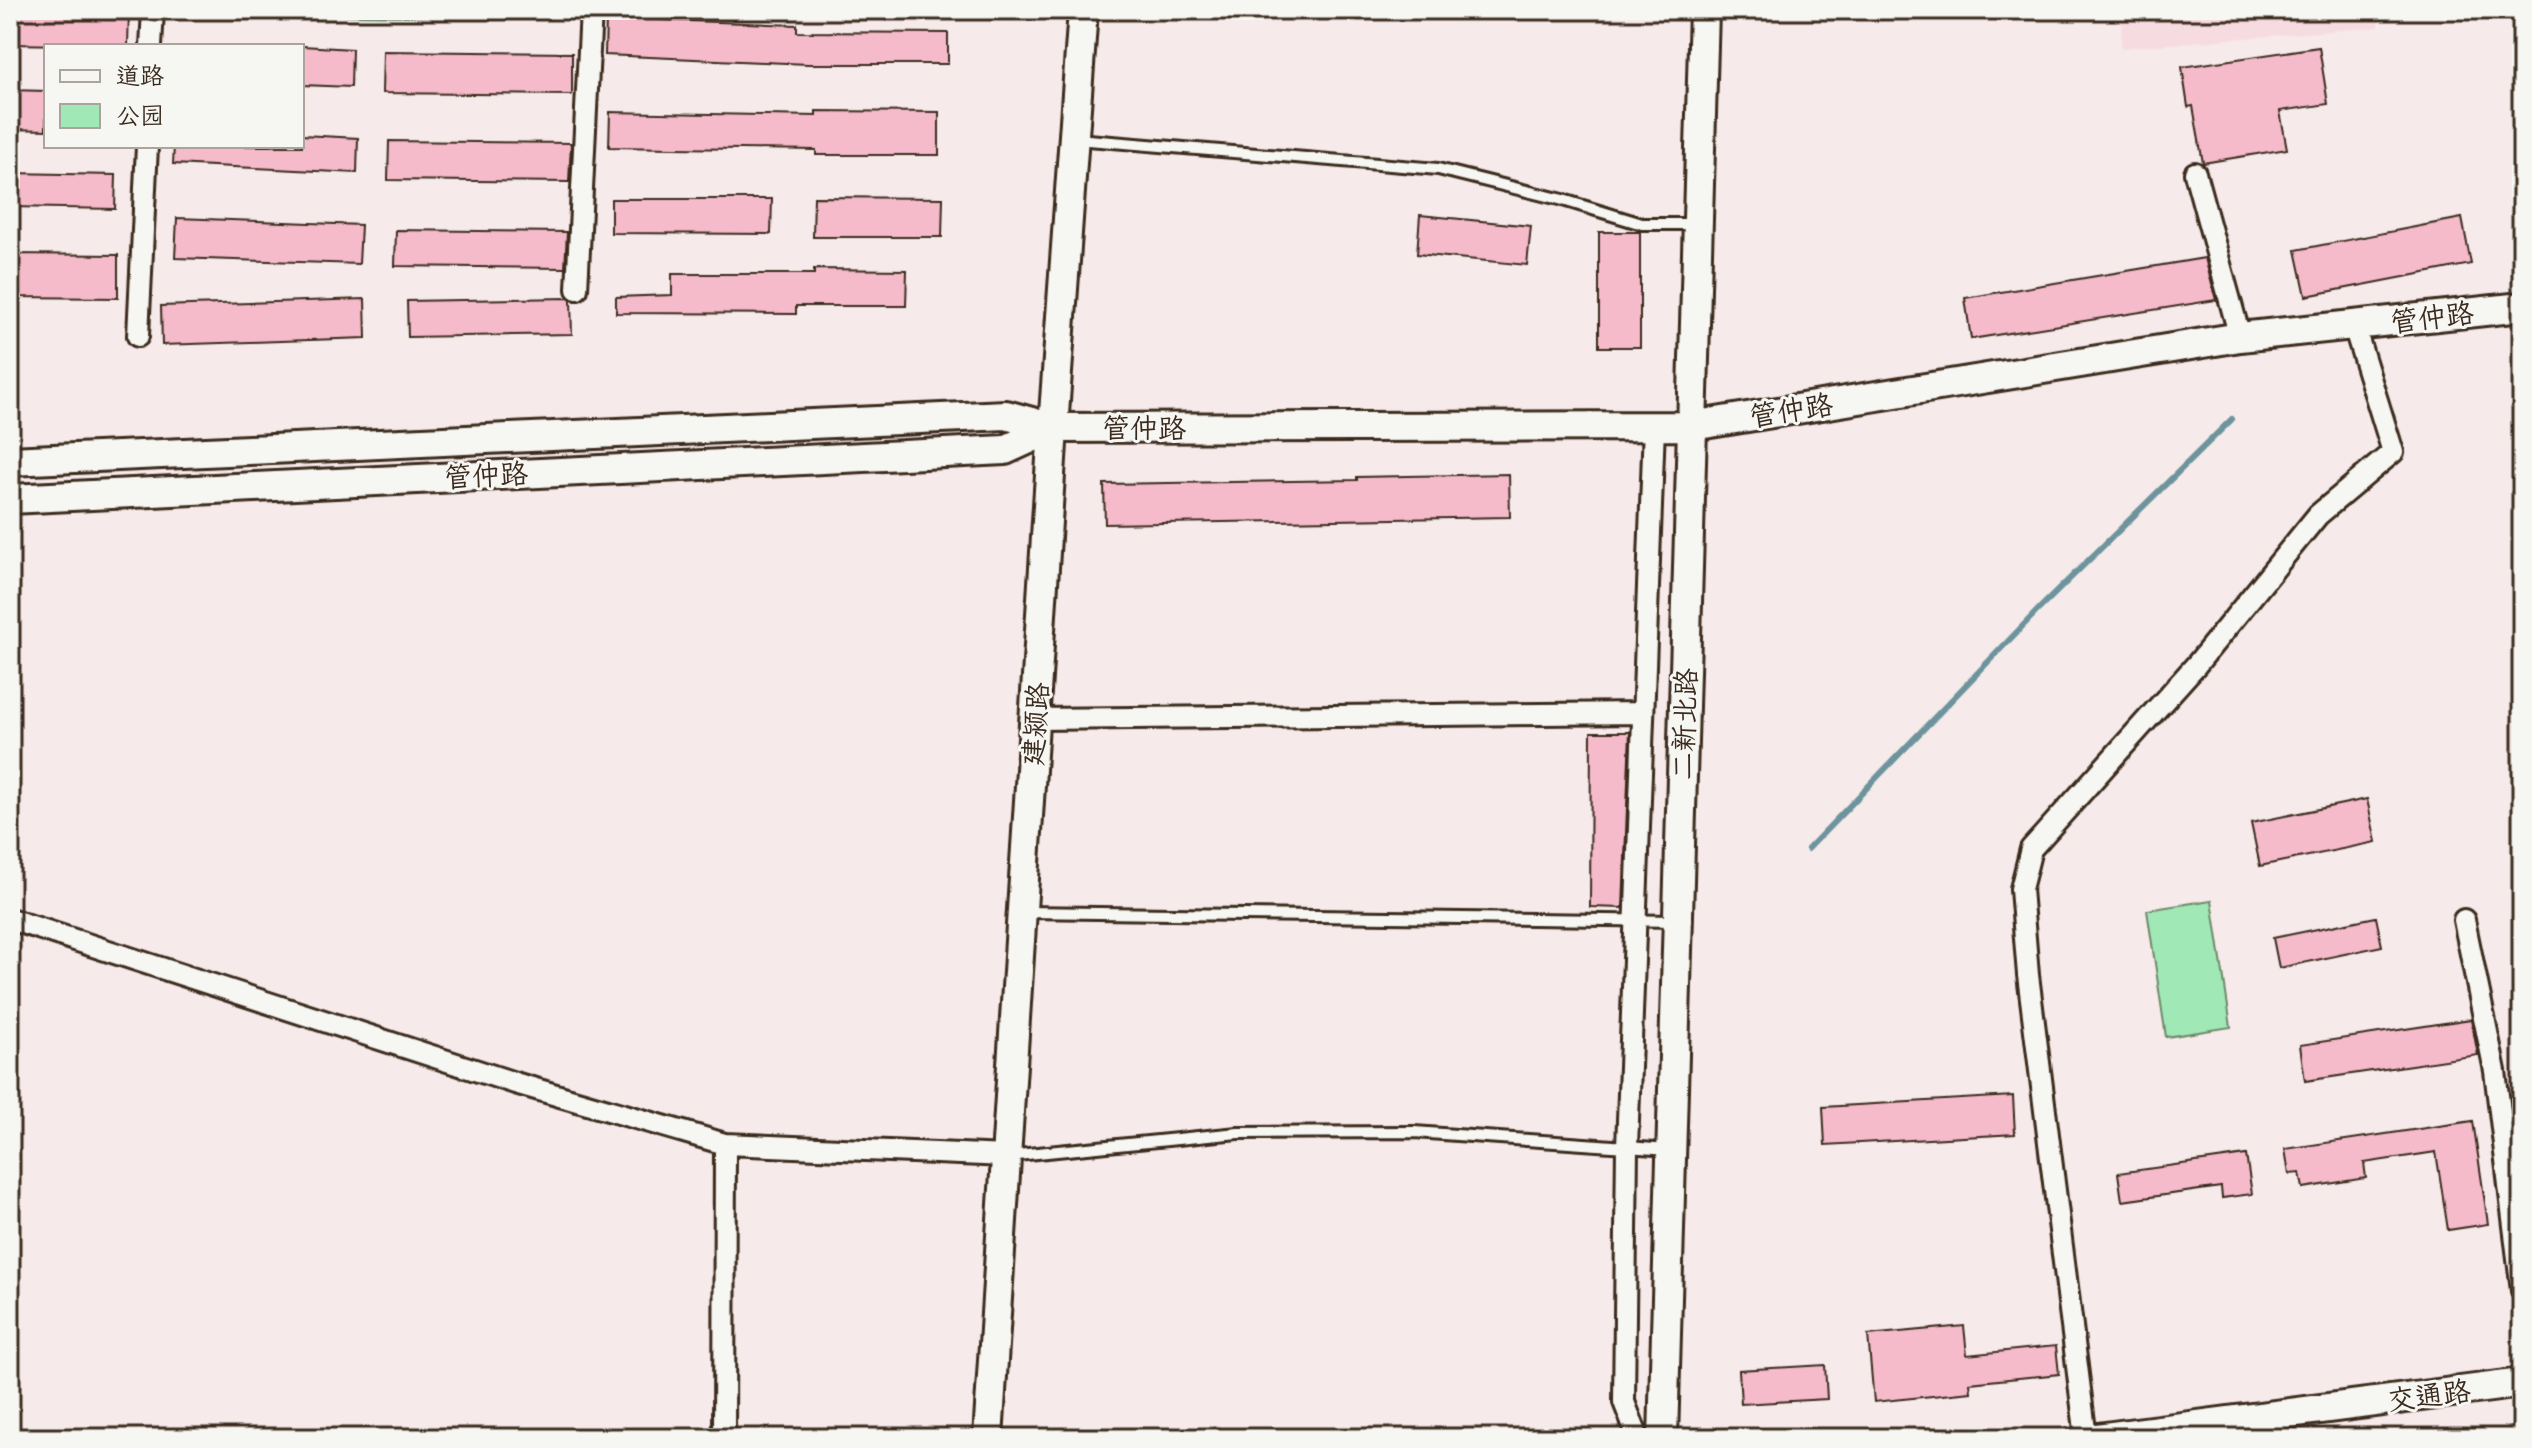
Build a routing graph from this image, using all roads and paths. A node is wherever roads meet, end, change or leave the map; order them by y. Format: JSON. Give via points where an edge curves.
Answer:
{"nodes":[{"id":1,"x":153,"y":10,"type":"edge"},
{"id":2,"x":591,"y":10,"type":"edge"},
{"id":3,"x":1083,"y":10,"type":"edge"},
{"id":4,"x":1704,"y":10,"type":"edge"},
{"id":5,"x":151,"y":44,"type":"edge"},
{"id":6,"x":1074,"y":139,"type":"junction"},
{"id":7,"x":147,"y":148,"type":"edge"},
{"id":8,"x":2195,"y":173,"type":"dead end"},
{"id":9,"x":1698,"y":224,"type":"junction"},
{"id":10,"x":577,"y":289,"type":"dead end"},
{"id":11,"x":2522,"y":307,"type":"edge"},
{"id":12,"x":2354,"y":326,"type":"junction"},
{"id":13,"x":138,"y":336,"type":"dead end"},
{"id":14,"x":2240,"y":337,"type":"junction"},
{"id":15,"x":1654,"y":426,"type":"junction"},
{"id":16,"x":1692,"y":426,"type":"junction"},
{"id":17,"x":1053,"y":428,"type":"junction"},
{"id":18,"x":10,"y":461,"type":"edge"},
{"id":19,"x":10,"y":499,"type":"edge"},
{"id":20,"x":1643,"y":713,"type":"junction"},
{"id":21,"x":1035,"y":719,"type":"junction"},
{"id":22,"x":1023,"y":912,"type":"junction"},
{"id":23,"x":10,"y":919,"type":"edge"},
{"id":24,"x":1636,"y":920,"type":"junction"},
{"id":25,"x":2464,"y":920,"type":"dead end"},
{"id":26,"x":1678,"y":921,"type":"junction"},
{"id":27,"x":725,"y":1144,"type":"junction"},
{"id":28,"x":1627,"y":1147,"type":"junction"},
{"id":29,"x":1671,"y":1150,"type":"junction"},
{"id":30,"x":1007,"y":1156,"type":"junction"},
{"id":31,"x":2522,"y":1291,"type":"edge"},
{"id":32,"x":2522,"y":1383,"type":"edge"},
{"id":33,"x":2111,"y":1437,"type":"edge"},
{"id":34,"x":724,"y":1438,"type":"edge"},
{"id":35,"x":988,"y":1438,"type":"edge"},
{"id":36,"x":1638,"y":1438,"type":"edge"},
{"id":37,"x":1663,"y":1438,"type":"edge"},
{"id":38,"x":2086,"y":1438,"type":"edge"}],
"edges":[{"from":1,"to":5,"type":"street"},
{"from":2,"to":10,"type":"street"},
{"from":3,"to":6,"type":"street","name":"建颍路"},
{"from":4,"to":9,"type":"street","name":"二新北路"},
{"from":6,"to":9,"type":"lane","via":[[1438,169],[1642,224]]},
{"from":6,"to":17,"type":"street","name":"建颍路"},
{"from":7,"to":13,"type":"street"},
{"from":8,"to":14,"type":"street"},
{"from":9,"to":16,"type":"street","name":"二新北路"},
{"from":11,"to":12,"type":"street","name":"管仲路"},
{"from":12,"to":14,"type":"street","name":"管仲路"},
{"from":12,"to":38,"type":"street","via":[[2393,452],[2318,515],[2197,664],[2031,849],[2021,889]]},
{"from":14,"to":16,"type":"street","name":"管仲路"},
{"from":15,"to":16,"type":"street","name":"管仲路"},
{"from":15,"to":17,"type":"street","name":"管仲路"},
{"from":15,"to":20,"type":"street"},
{"from":16,"to":26,"type":"street","name":"二新北路"},
{"from":17,"to":18,"type":"street","name":"管仲路","via":[[1006,415]]},
{"from":17,"to":19,"type":"street","name":"管仲路","via":[[1005,450]]},
{"from":17,"to":21,"type":"street","name":"建颍路"},
{"from":20,"to":21,"type":"street"},
{"from":20,"to":24,"type":"street"},
{"from":21,"to":22,"type":"street","name":"建颍路"},
{"from":22,"to":24,"type":"lane"},
{"from":22,"to":30,"type":"street","name":"建颍路"},
{"from":23,"to":27,"type":"street","via":[[515,1083]]},
{"from":24,"to":26,"type":"lane"},
{"from":24,"to":28,"type":"street"},
{"from":25,"to":31,"type":"street","via":[[2495,1071]]},
{"from":26,"to":29,"type":"street","name":"二新北路"},
{"from":27,"to":30,"type":"street"},
{"from":27,"to":34,"type":"street"},
{"from":28,"to":29,"type":"lane"},
{"from":28,"to":30,"type":"lane","via":[[1414,1132],[1238,1133]]},
{"from":28,"to":36,"type":"street","via":[[1624,1402]]},
{"from":29,"to":37,"type":"street","name":"二新北路"},
{"from":30,"to":35,"type":"street","name":"建颍路"},
{"from":32,"to":33,"type":"street","name":"交通路"}]}
